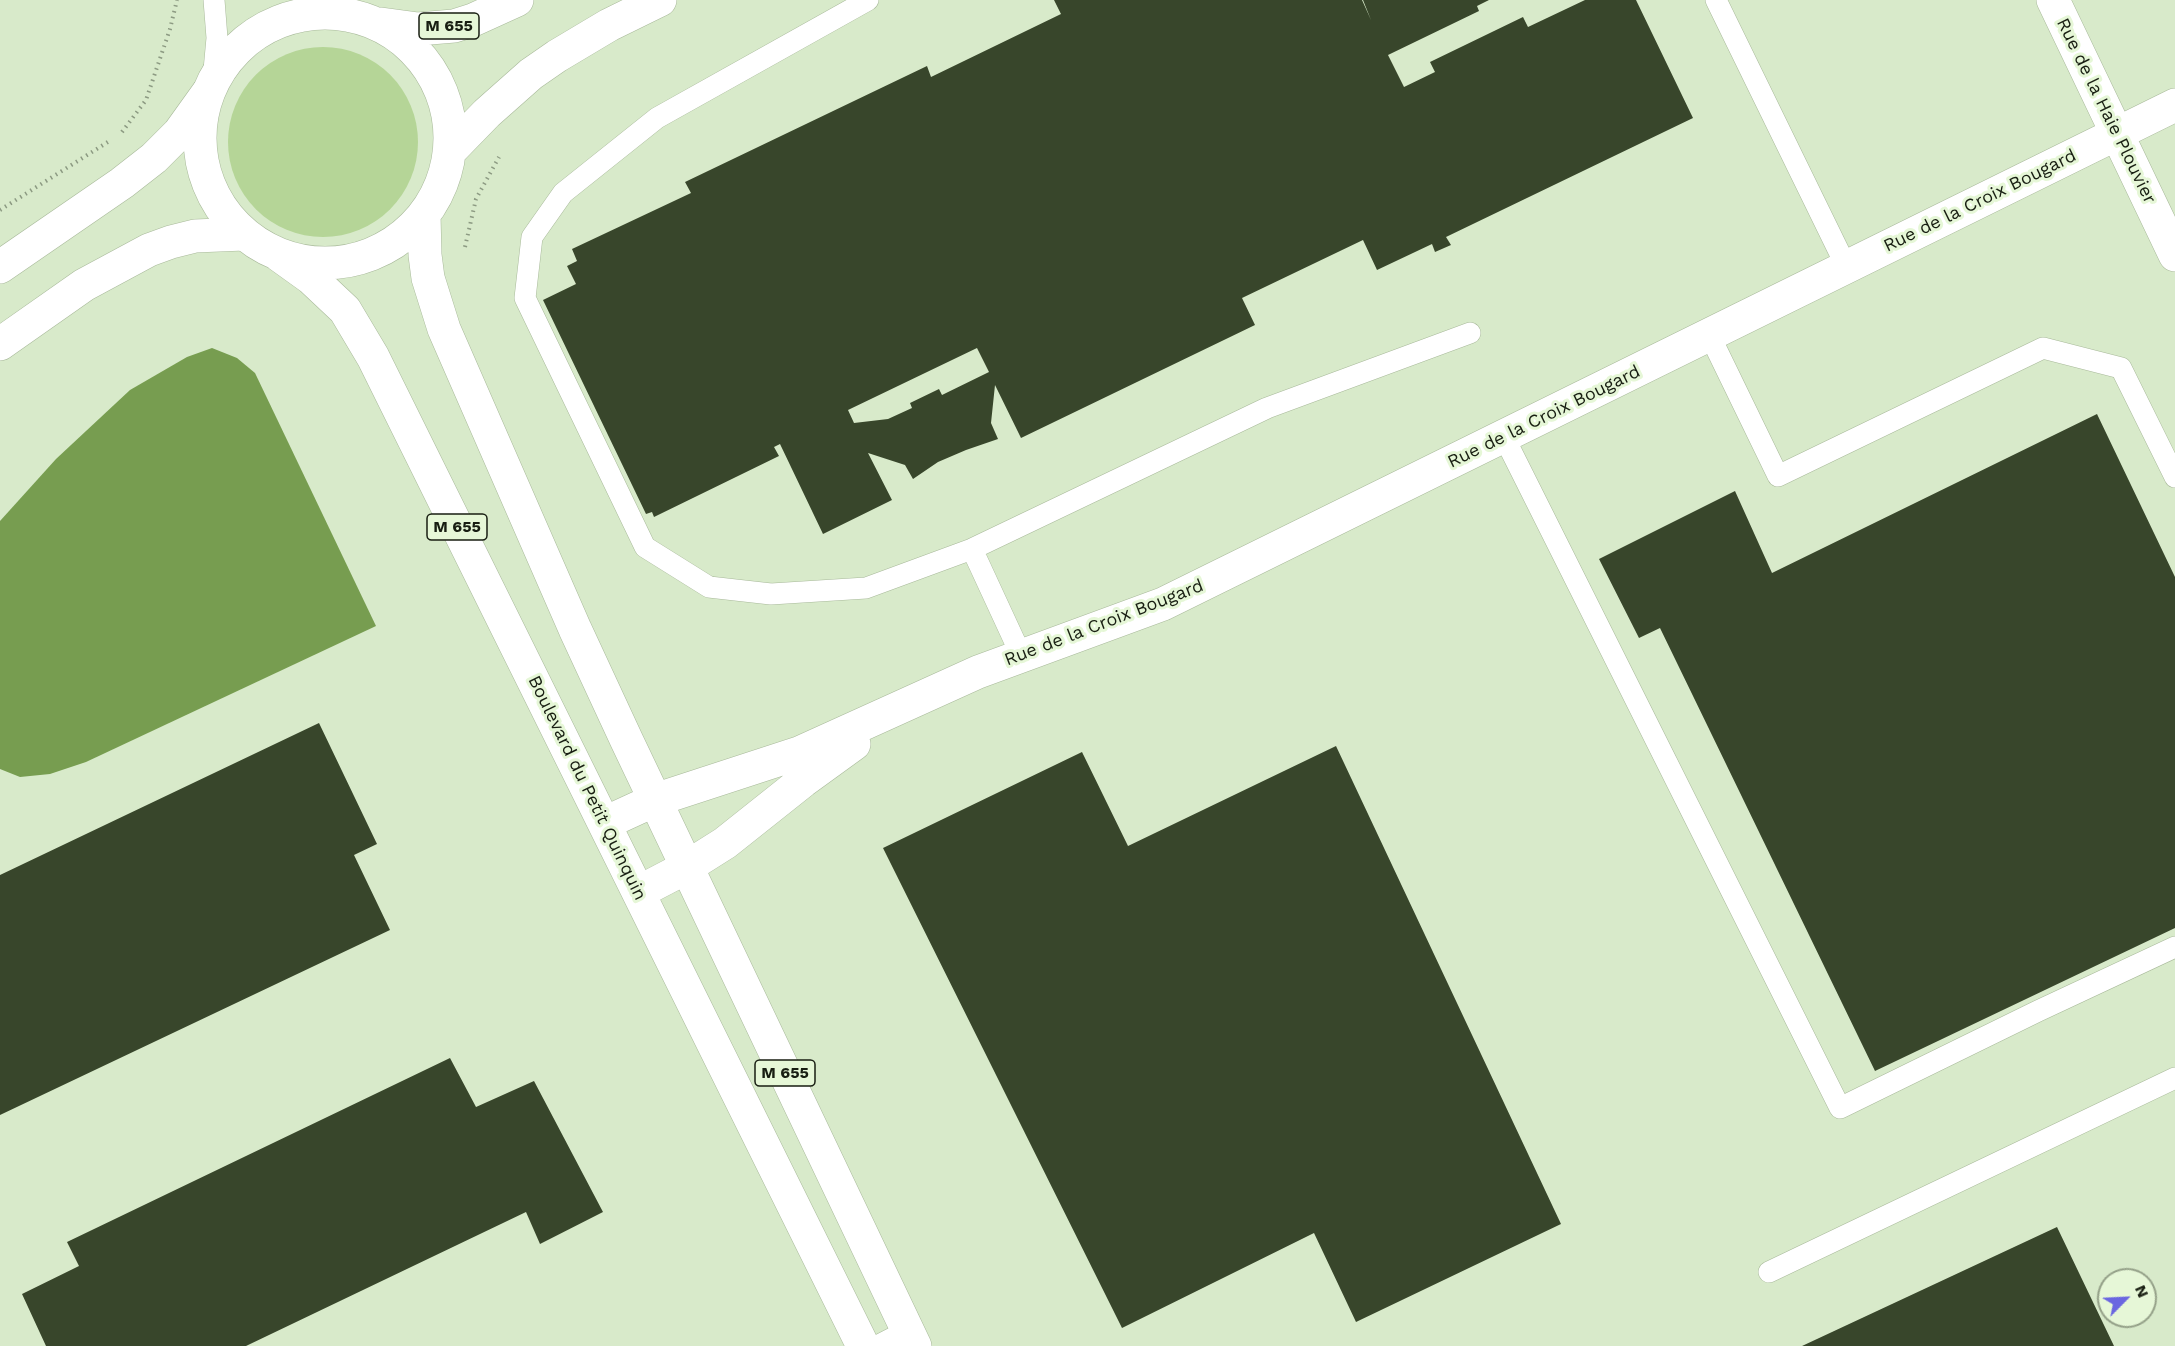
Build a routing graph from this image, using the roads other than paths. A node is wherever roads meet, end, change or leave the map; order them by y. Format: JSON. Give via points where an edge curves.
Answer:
{"nodes":[{"id":1,"x":214,"y":0,"type":"edge"},
{"id":2,"x":516,"y":0,"type":"edge"},
{"id":3,"x":660,"y":0,"type":"edge"},
{"id":4,"x":868,"y":0,"type":"edge"},
{"id":5,"x":1716,"y":0,"type":"edge"},
{"id":6,"x":2053,"y":0,"type":"edge"},
{"id":7,"x":320,"y":6,"type":"edge"},
{"id":8,"x":376,"y":24,"type":"junction"},
{"id":9,"x":210,"y":87,"type":"junction"},
{"id":10,"x":2175,"y":105,"type":"edge"},
{"id":11,"x":2117,"y":133,"type":"junction"},
{"id":12,"x":449,"y":152,"type":"junction"},
{"id":13,"x":424,"y":215,"type":"junction"},
{"id":14,"x":244,"y":234,"type":"junction"},
{"id":15,"x":279,"y":255,"type":"junction"},
{"id":16,"x":2175,"y":255,"type":"edge"},
{"id":17,"x":0,"y":267,"type":"edge"},
{"id":18,"x":1847,"y":267,"type":"junction"},
{"id":19,"x":1470,"y":333,"type":"dead end"},
{"id":20,"x":1710,"y":336,"type":"junction"},
{"id":21,"x":0,"y":344,"type":"edge"},
{"id":22,"x":1504,"y":437,"type":"junction"},
{"id":23,"x":2175,"y":477,"type":"edge"},
{"id":24,"x":972,"y":549,"type":"junction"},
{"id":25,"x":1021,"y":655,"type":"junction"},
{"id":26,"x":904,"y":707,"type":"junction"},
{"id":27,"x":655,"y":800,"type":"junction"},
{"id":28,"x":605,"y":823,"type":"junction"},
{"id":29,"x":687,"y":867,"type":"junction"},
{"id":30,"x":639,"y":892,"type":"junction"},
{"id":31,"x":2175,"y":947,"type":"edge"},
{"id":32,"x":2175,"y":1078,"type":"edge"},
{"id":33,"x":1769,"y":1272,"type":"dead end"},
{"id":34,"x":911,"y":1338,"type":"edge"},
{"id":35,"x":863,"y":1346,"type":"edge"},
{"id":36,"x":877,"y":1346,"type":"edge"}],
"edges":[{"from":1,"to":9,"type":"lane","via":[[217,38]]},
{"from":2,"to":8,"type":"main road","number":"M 655","via":[[454,26],[418,29]]},
{"from":3,"to":12,"type":"main road","via":[[531,74]]},
{"from":4,"to":24,"type":"lane","via":[[657,118],[563,193],[532,237],[525,297],[645,547],[709,587],[771,594],[866,588]]},
{"from":5,"to":18,"type":"lane"},
{"from":6,"to":11,"type":"main road","name":"Rue de la Haie Plouvier"},
{"from":7,"to":8,"type":"main road"},
{"from":7,"to":9,"type":"main road","via":[[264,29],[240,46]]},
{"from":8,"to":12,"type":"main road","via":[[400,39],[430,70],[447,109]]},
{"from":9,"to":14,"type":"main road","via":[[200,135],[202,163],[224,214]]},
{"from":9,"to":17,"type":"main road","via":[[179,133],[154,158]]},
{"from":10,"to":11,"type":"main road","name":"Rue de la Croix Bougard"},
{"from":11,"to":16,"type":"main road","name":"Rue de la Haie Plouvier"},
{"from":11,"to":18,"type":"main road","name":"Rue de la Croix Bougard"},
{"from":12,"to":13,"type":"main road","via":[[444,179]]},
{"from":13,"to":15,"type":"main road","via":[[395,243],[358,260],[318,264]]},
{"from":13,"to":27,"type":"main road","number":"M 655","via":[[428,278],[444,329]]},
{"from":14,"to":15,"type":"main road"},
{"from":14,"to":21,"type":"main road","via":[[195,236],[149,249],[84,285]]},
{"from":15,"to":28,"type":"main road","name":"Boulevard du Petit Quinquin","number":"M 655","via":[[333,298],[359,333]]},
{"from":18,"to":20,"type":"main road","name":"Rue de la Croix Bougard"},
{"from":19,"to":24,"type":"lane","via":[[1267,408]]},
{"from":20,"to":22,"type":"main road","name":"Rue de la Croix Bougard"},
{"from":20,"to":23,"type":"lane","via":[[1778,476],[2043,348],[2121,368]]},
{"from":22,"to":25,"type":"main road","name":"Rue de la Croix Bougard","via":[[1163,604]]},
{"from":22,"to":31,"type":"lane","via":[[1840,1108]]},
{"from":24,"to":25,"type":"lane"},
{"from":25,"to":26,"type":"main road","name":"Rue de la Croix Bougard"},
{"from":26,"to":27,"type":"main road","via":[[799,753]]},
{"from":26,"to":29,"type":"main road","via":[[725,843]]},
{"from":27,"to":28,"type":"main road"},
{"from":27,"to":29,"type":"main road","number":"M 655"},
{"from":28,"to":30,"type":"main road","name":"Boulevard du Petit Quinquin","number":"M 655"},
{"from":29,"to":30,"type":"main road"},
{"from":29,"to":34,"type":"main road","number":"M 655"},
{"from":30,"to":35,"type":"main road","name":"Boulevard du Petit Quinquin","number":"M 655"},
{"from":32,"to":33,"type":"lane"},
{"from":34,"to":36,"type":"lane"}]}
